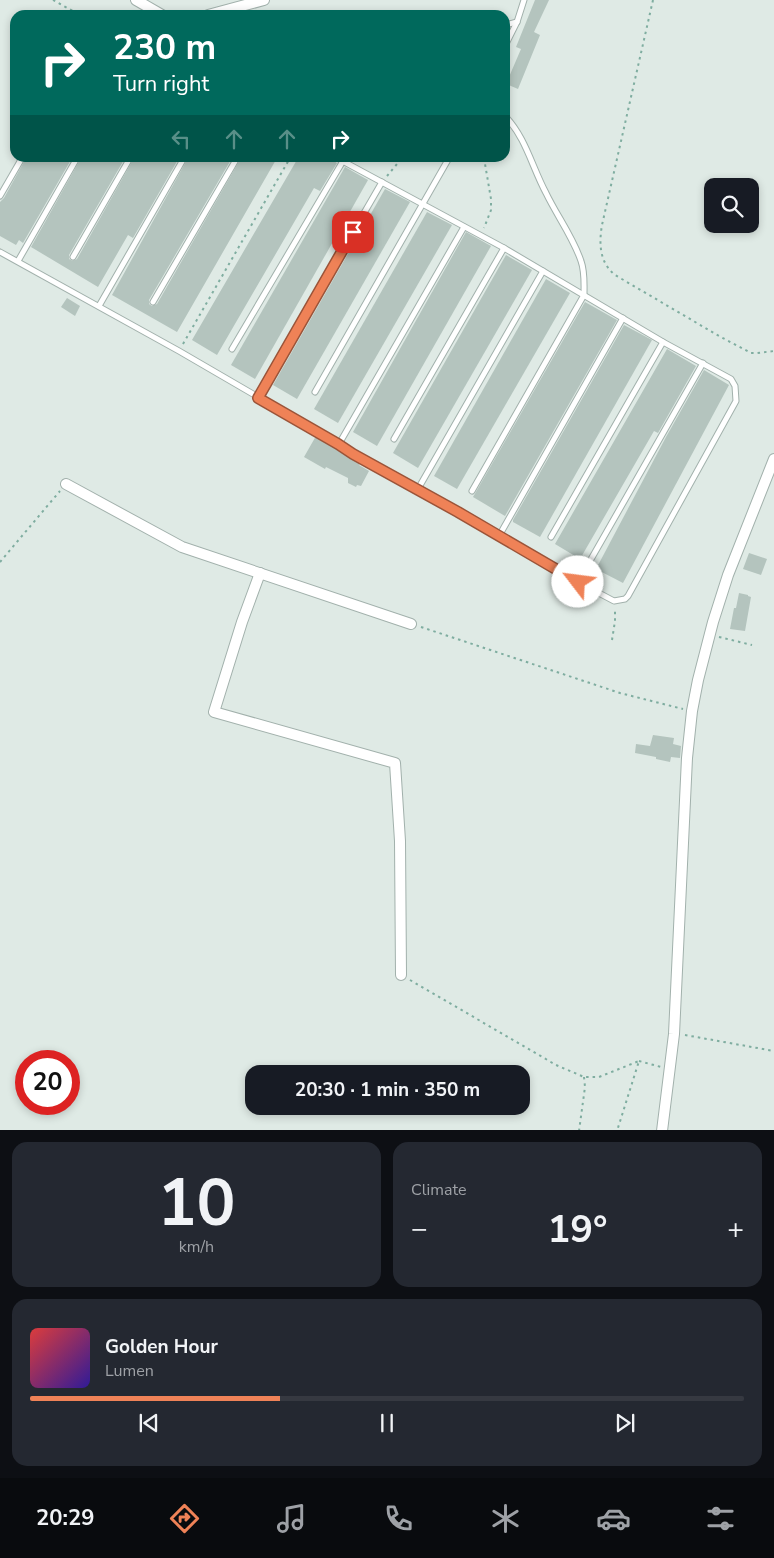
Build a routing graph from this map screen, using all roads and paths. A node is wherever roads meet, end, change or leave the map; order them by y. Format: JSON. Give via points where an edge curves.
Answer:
{"nodes":[{"id":1,"x":53,"y":0,"type":"edge"},
{"id":2,"x":136,"y":0,"type":"edge"},
{"id":3,"x":264,"y":0,"type":"edge"},
{"id":4,"x":524,"y":0,"type":"edge"},
{"id":5,"x":653,"y":0,"type":"edge"},
{"id":6,"x":71,"y":10,"type":"edge"},
{"id":7,"x":153,"y":10,"type":"edge"},
{"id":8,"x":227,"y":10,"type":"edge"},
{"id":9,"x":517,"y":22,"type":"junction"},
{"id":10,"x":510,"y":24,"type":"edge"},
{"id":11,"x":510,"y":36,"type":"edge"},
{"id":12,"x":510,"y":122,"type":"edge"},
{"id":13,"x":20,"y":162,"type":"edge"},
{"id":14,"x":75,"y":162,"type":"edge"},
{"id":15,"x":128,"y":162,"type":"edge"},
{"id":16,"x":182,"y":162,"type":"edge"},
{"id":17,"x":235,"y":162,"type":"edge"},
{"id":18,"x":288,"y":162,"type":"edge"},
{"id":19,"x":338,"y":162,"type":"edge"},
{"id":20,"x":345,"y":162,"type":"edge"},
{"id":21,"x":399,"y":162,"type":"edge"},
{"id":22,"x":447,"y":162,"type":"edge"},
{"id":23,"x":485,"y":162,"type":"edge"},
{"id":24,"x":382,"y":182,"type":"junction"},
{"id":25,"x":0,"y":196,"type":"edge"},
{"id":26,"x":422,"y":204,"type":"junction"},
{"id":27,"x":464,"y":227,"type":"junction"},
{"id":28,"x":481,"y":237,"type":"junction"},
{"id":29,"x":504,"y":248,"type":"junction"},
{"id":30,"x":0,"y":252,"type":"edge"},
{"id":31,"x":73,"y":256,"type":"dead end"},
{"id":32,"x":18,"y":261,"type":"junction"},
{"id":33,"x":543,"y":272,"type":"junction"},
{"id":34,"x":584,"y":296,"type":"junction"},
{"id":35,"x":153,"y":302,"type":"dead end"},
{"id":36,"x":99,"y":306,"type":"junction"},
{"id":37,"x":623,"y":318,"type":"junction"},
{"id":38,"x":663,"y":342,"type":"junction"},
{"id":39,"x":232,"y":349,"type":"dead end"},
{"id":40,"x":179,"y":351,"type":"junction"},
{"id":41,"x":774,"y":351,"type":"edge"},
{"id":42,"x":703,"y":363,"type":"junction"},
{"id":43,"x":315,"y":392,"type":"dead end"},
{"id":44,"x":258,"y":398,"type":"junction"},
{"id":45,"x":394,"y":439,"type":"dead end"},
{"id":46,"x":338,"y":444,"type":"junction"},
{"id":47,"x":774,"y":459,"type":"edge"},
{"id":48,"x":66,"y":484,"type":"joint"},
{"id":49,"x":418,"y":489,"type":"junction"},
{"id":50,"x":472,"y":490,"type":"dead end"},
{"id":51,"x":499,"y":536,"type":"junction"},
{"id":52,"x":551,"y":537,"type":"dead end"},
{"id":53,"x":0,"y":562,"type":"edge"},
{"id":54,"x":260,"y":573,"type":"junction"},
{"id":55,"x":578,"y":582,"type":"junction"},
{"id":56,"x":614,"y":601,"type":"junction"},
{"id":57,"x":411,"y":624,"type":"joint"},
{"id":58,"x":709,"y":635,"type":"junction"},
{"id":59,"x":612,"y":640,"type":"dead end"},
{"id":60,"x":752,"y":645,"type":"dead end"},
{"id":61,"x":692,"y":711,"type":"junction"},
{"id":62,"x":401,"y":974,"type":"joint"},
{"id":63,"x":674,"y":1034,"type":"junction"},
{"id":64,"x":774,"y":1051,"type":"edge"},
{"id":65,"x":639,"y":1061,"type":"junction"},
{"id":66,"x":670,"y":1070,"type":"junction"},
{"id":67,"x":584,"y":1077,"type":"junction"},
{"id":68,"x":580,"y":1130,"type":"edge"},
{"id":69,"x":617,"y":1130,"type":"edge"},
{"id":70,"x":662,"y":1130,"type":"edge"}],
"edges":[{"from":1,"to":6,"type":"path"},
{"from":2,"to":7,"type":"street"},
{"from":3,"to":8,"type":"street"},
{"from":4,"to":9,"type":"lane"},
{"from":5,"to":41,"type":"path","via":[[602,225],[601,252],[614,275],[719,336],[757,354]]},
{"from":9,"to":10,"type":"lane"},
{"from":9,"to":11,"type":"lane"},
{"from":12,"to":34,"type":"lane","via":[[521,137],[544,191],[578,251],[584,272]]},
{"from":13,"to":25,"type":"lane"},
{"from":14,"to":32,"type":"lane"},
{"from":15,"to":31,"type":"lane"},
{"from":16,"to":36,"type":"lane"},
{"from":17,"to":35,"type":"lane"},
{"from":18,"to":40,"type":"path"},
{"from":19,"to":39,"type":"lane"},
{"from":20,"to":24,"type":"lane"},
{"from":21,"to":24,"type":"path"},
{"from":22,"to":26,"type":"lane"},
{"from":23,"to":28,"type":"path","via":[[491,210]]},
{"from":24,"to":26,"type":"lane"},
{"from":24,"to":44,"type":"lane"},
{"from":26,"to":27,"type":"lane"},
{"from":26,"to":43,"type":"lane"},
{"from":27,"to":28,"type":"lane"},
{"from":27,"to":46,"type":"lane"},
{"from":28,"to":29,"type":"lane"},
{"from":29,"to":33,"type":"lane"},
{"from":29,"to":45,"type":"lane"},
{"from":30,"to":32,"type":"lane"},
{"from":32,"to":36,"type":"lane"},
{"from":33,"to":34,"type":"lane"},
{"from":33,"to":49,"type":"lane"},
{"from":34,"to":37,"type":"lane"},
{"from":34,"to":50,"type":"lane"},
{"from":36,"to":40,"type":"lane"},
{"from":37,"to":38,"type":"lane"},
{"from":37,"to":51,"type":"lane"},
{"from":38,"to":42,"type":"lane"},
{"from":38,"to":52,"type":"lane"},
{"from":40,"to":44,"type":"lane"},
{"from":42,"to":55,"type":"lane"},
{"from":42,"to":56,"type":"lane","via":[[731,379],[736,401],[628,596]]},
{"from":44,"to":46,"type":"lane"},
{"from":46,"to":49,"type":"lane"},
{"from":47,"to":58,"type":"street","via":[[728,575]]},
{"from":48,"to":53,"type":"path"},
{"from":48,"to":54,"type":"street","via":[[182,546]]},
{"from":49,"to":51,"type":"lane"},
{"from":51,"to":55,"type":"lane"},
{"from":54,"to":57,"type":"street"},
{"from":54,"to":62,"type":"street","via":[[214,712],[395,763],[400,841]]},
{"from":55,"to":56,"type":"lane"},
{"from":56,"to":59,"type":"path"},
{"from":57,"to":61,"type":"path","via":[[611,691]]},
{"from":58,"to":60,"type":"path"},
{"from":58,"to":61,"type":"street"},
{"from":61,"to":63,"type":"street"},
{"from":62,"to":67,"type":"path","via":[[556,1065]]},
{"from":63,"to":64,"type":"path"},
{"from":63,"to":66,"type":"street"},
{"from":65,"to":66,"type":"path"},
{"from":65,"to":67,"type":"path","via":[[599,1077]]},
{"from":65,"to":69,"type":"path"},
{"from":66,"to":70,"type":"street"},
{"from":67,"to":68,"type":"path"}]}
